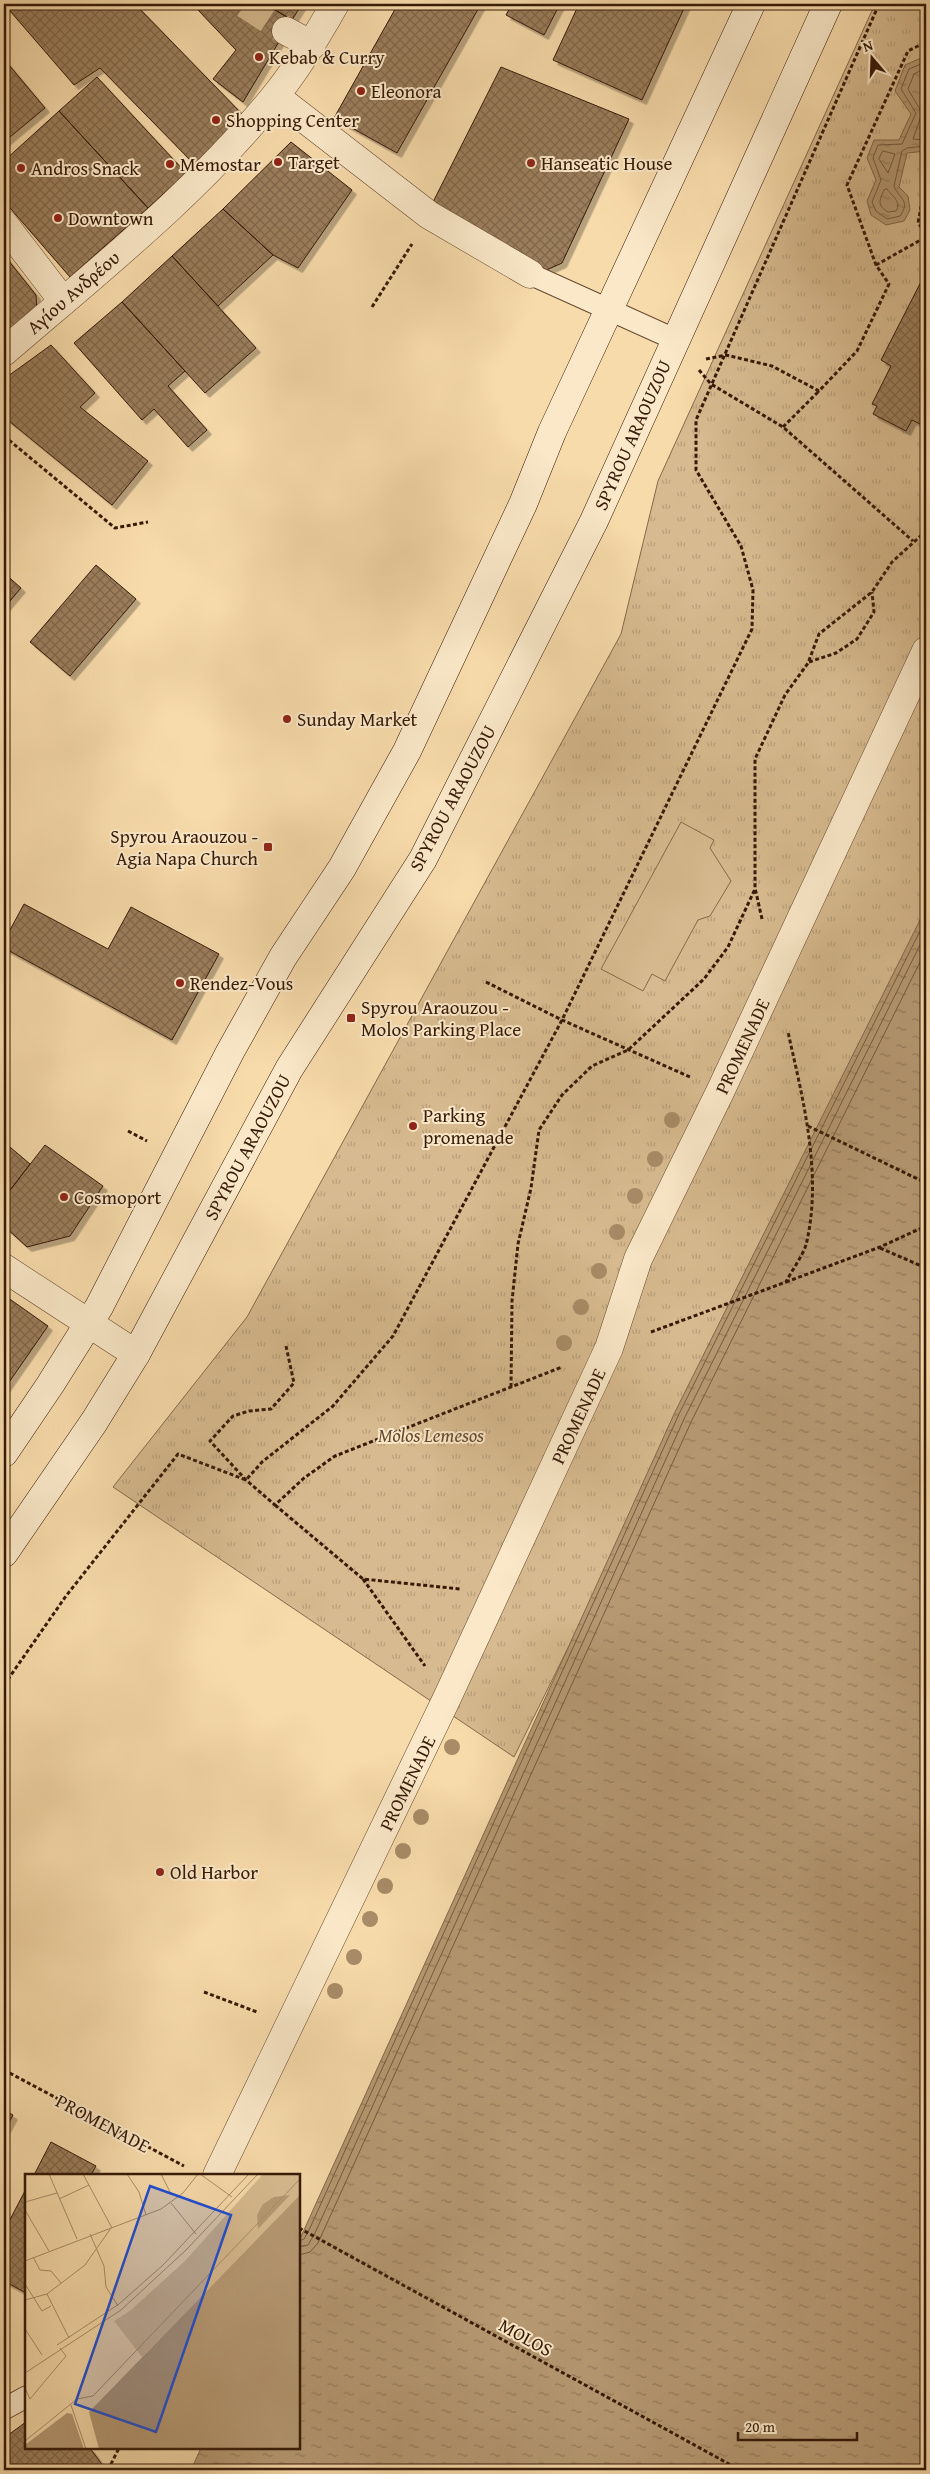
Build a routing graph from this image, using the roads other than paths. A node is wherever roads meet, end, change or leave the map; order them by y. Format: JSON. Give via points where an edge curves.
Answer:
{"nodes":[{"id":1,"x":335,"y":4,"type":"edge"},
{"id":2,"x":751,"y":4,"type":"edge"},
{"id":3,"x":828,"y":4,"type":"edge"},
{"id":4,"x":286,"y":30,"type":"tunnel mouth"},
{"id":5,"x":312,"y":45,"type":"junction"},
{"id":6,"x":275,"y":96,"type":"junction"},
{"id":7,"x":4,"y":224,"type":"edge"},
{"id":8,"x":530,"y":274,"type":"joint"},
{"id":9,"x":63,"y":301,"type":"junction"},
{"id":10,"x":609,"y":308,"type":"junction"},
{"id":11,"x":674,"y":339,"type":"junction"},
{"id":12,"x":4,"y":352,"type":"edge"},
{"id":13,"x":926,"y":651,"type":"edge"},
{"id":14,"x":4,"y":1268,"type":"edge"},
{"id":15,"x":89,"y":1323,"type":"junction"},
{"id":16,"x":136,"y":1354,"type":"junction"},
{"id":17,"x":4,"y":1453,"type":"edge"},
{"id":18,"x":4,"y":1553,"type":"edge"},
{"id":19,"x":217,"y":2174,"type":"edge"},
{"id":20,"x":25,"y":2398,"type":"edge"},
{"id":21,"x":4,"y":2409,"type":"edge"}],
"edges":[{"from":1,"to":5,"type":"main road","name":"Αγίου Ανδρέου"},
{"from":2,"to":10,"type":"main road"},
{"from":3,"to":11,"type":"main road","name":"SPYROU ARAOUZOU"},
{"from":4,"to":5,"type":"main road"},
{"from":5,"to":6,"type":"main road","name":"Αγίου Ανδρέου"},
{"from":6,"to":8,"type":"main road","via":[[429,215]]},
{"from":6,"to":9,"type":"main road","name":"Αγίου Ανδρέου","via":[[194,185]]},
{"from":7,"to":9,"type":"main road"},
{"from":8,"to":10,"type":"lane"},
{"from":9,"to":12,"type":"main road","name":"Αγίου Ανδρέου"},
{"from":10,"to":11,"type":"lane"},
{"from":10,"to":15,"type":"main road","via":[[523,504],[406,751],[342,868],[278,965]]},
{"from":11,"to":16,"type":"main road","name":"SPYROU ARAOUZOU","via":[[594,521],[423,859],[289,1069]]},
{"from":13,"to":19,"type":"main road","name":"PROMENADE","via":[[775,976],[638,1259],[609,1348],[496,1593]]},
{"from":14,"to":15,"type":"main road"},
{"from":15,"to":16,"type":"main road"},
{"from":15,"to":17,"type":"main road"},
{"from":16,"to":18,"type":"main road","name":"SPYROU ARAOUZOU","via":[[94,1422]]},
{"from":20,"to":21,"type":"lane"}]}
